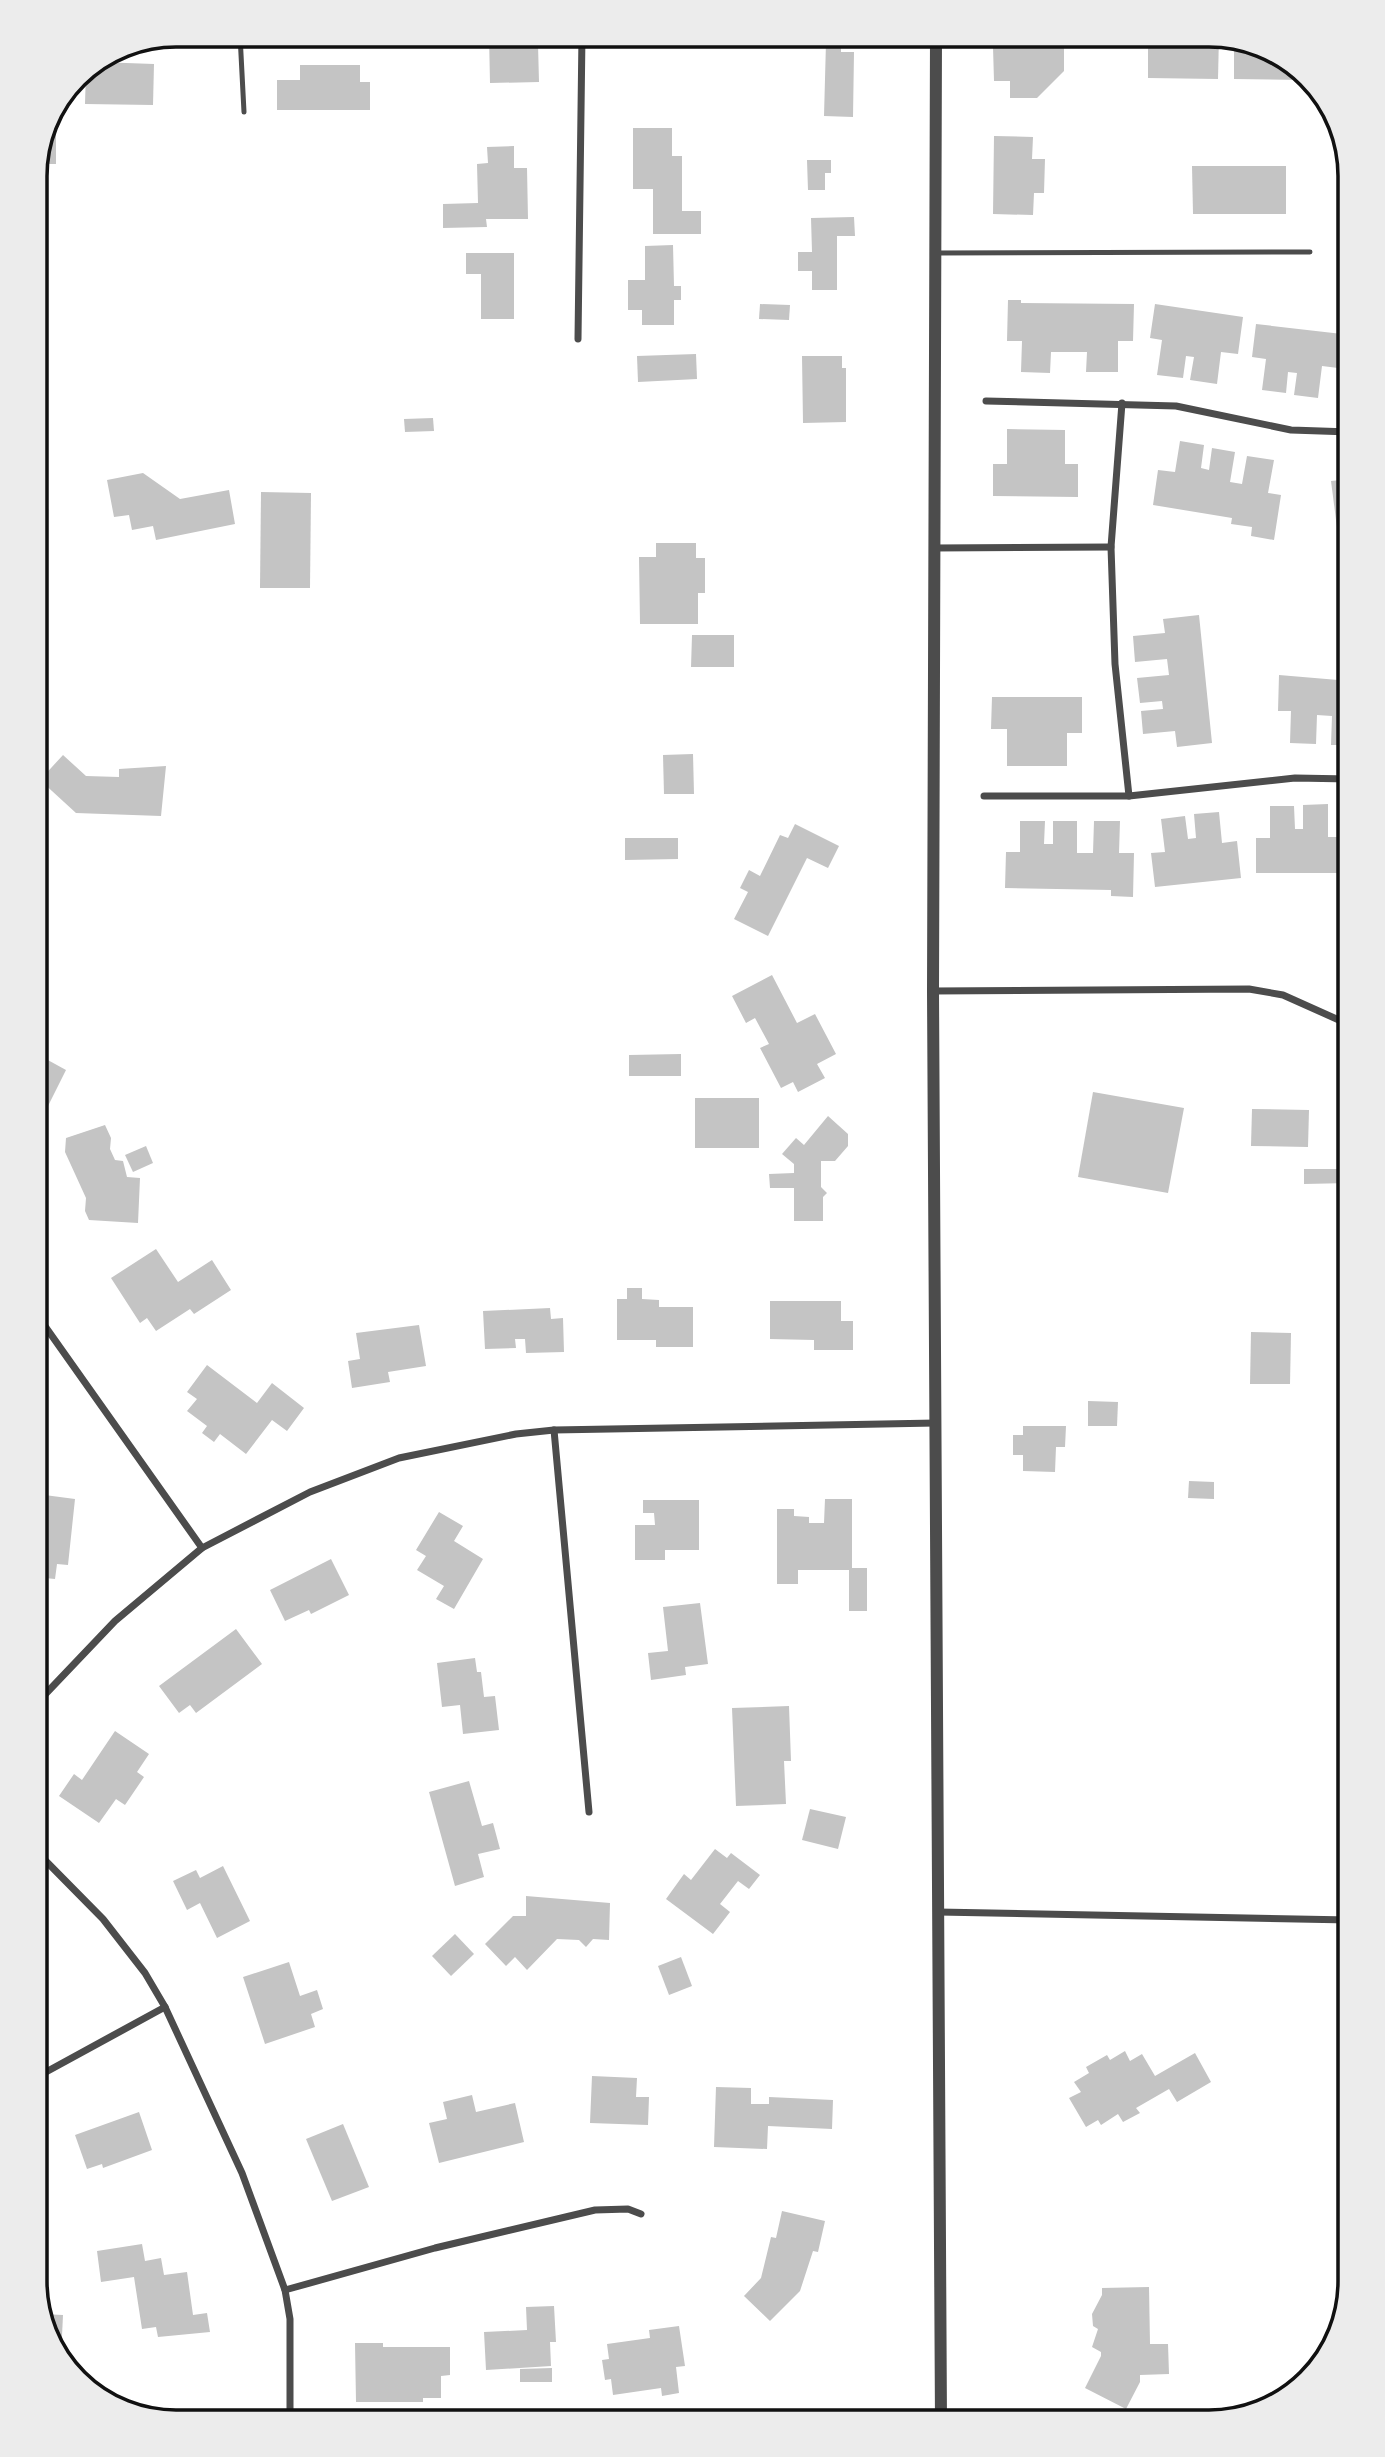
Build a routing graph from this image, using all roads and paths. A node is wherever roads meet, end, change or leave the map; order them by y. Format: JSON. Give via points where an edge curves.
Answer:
{"nodes":[{"id":1,"x":241,"y":47,"type":"edge"},
{"id":2,"x":582,"y":47,"type":"edge"},
{"id":3,"x":936,"y":48,"type":"edge"},
{"id":4,"x":244,"y":112,"type":"dead end"},
{"id":5,"x":935,"y":253,"type":"junction"},
{"id":6,"x":1310,"y":253,"type":"dead end"},
{"id":7,"x":578,"y":339,"type":"dead end"},
{"id":8,"x":986,"y":401,"type":"dead end"},
{"id":9,"x":1122,"y":403,"type":"junction"},
{"id":10,"x":1338,"y":432,"type":"edge"},
{"id":11,"x":1111,"y":547,"type":"junction"},
{"id":12,"x":934,"y":548,"type":"junction"},
{"id":13,"x":1338,"y":779,"type":"edge"},
{"id":14,"x":984,"y":796,"type":"dead end"},
{"id":15,"x":1129,"y":796,"type":"junction"},
{"id":16,"x":933,"y":991,"type":"junction"},
{"id":17,"x":1338,"y":1020,"type":"edge"},
{"id":18,"x":47,"y":1330,"type":"edge"},
{"id":19,"x":936,"y":1423,"type":"junction"},
{"id":20,"x":554,"y":1430,"type":"junction"},
{"id":21,"x":202,"y":1548,"type":"junction"},
{"id":22,"x":47,"y":1692,"type":"edge"},
{"id":23,"x":589,"y":1812,"type":"dead end"},
{"id":24,"x":47,"y":1862,"type":"edge"},
{"id":25,"x":938,"y":1912,"type":"junction"},
{"id":26,"x":1338,"y":1920,"type":"edge"},
{"id":27,"x":164,"y":2007,"type":"junction"},
{"id":28,"x":47,"y":2071,"type":"edge"},
{"id":29,"x":641,"y":2214,"type":"dead end"},
{"id":30,"x":285,"y":2290,"type":"junction"},
{"id":31,"x":290,"y":2409,"type":"edge"},
{"id":32,"x":941,"y":2410,"type":"edge"}],
"edges":[{"from":1,"to":4,"type":"lane"},
{"from":2,"to":7,"type":"street"},
{"from":3,"to":5,"type":"street"},
{"from":5,"to":6,"type":"lane"},
{"from":5,"to":12,"type":"street"},
{"from":8,"to":9,"type":"street"},
{"from":9,"to":10,"type":"street","via":[[1176,406],[1291,430]]},
{"from":9,"to":11,"type":"street"},
{"from":11,"to":12,"type":"street"},
{"from":11,"to":15,"type":"street","via":[[1115,664]]},
{"from":12,"to":16,"type":"street"},
{"from":13,"to":15,"type":"street","via":[[1295,778]]},
{"from":14,"to":15,"type":"street"},
{"from":16,"to":17,"type":"street","via":[[1249,989],[1283,995]]},
{"from":16,"to":19,"type":"street"},
{"from":18,"to":21,"type":"street"},
{"from":19,"to":20,"type":"street"},
{"from":19,"to":25,"type":"street"},
{"from":20,"to":21,"type":"street","via":[[399,1458],[310,1492]]},
{"from":20,"to":23,"type":"street"},
{"from":21,"to":22,"type":"street","via":[[115,1621]]},
{"from":24,"to":27,"type":"street","via":[[103,1919],[145,1973]]},
{"from":25,"to":26,"type":"street"},
{"from":25,"to":32,"type":"street"},
{"from":27,"to":28,"type":"street"},
{"from":27,"to":30,"type":"street","via":[[242,2173]]},
{"from":29,"to":30,"type":"street","via":[[628,2209],[595,2210]]},
{"from":30,"to":31,"type":"street","via":[[290,2319]]}]}
